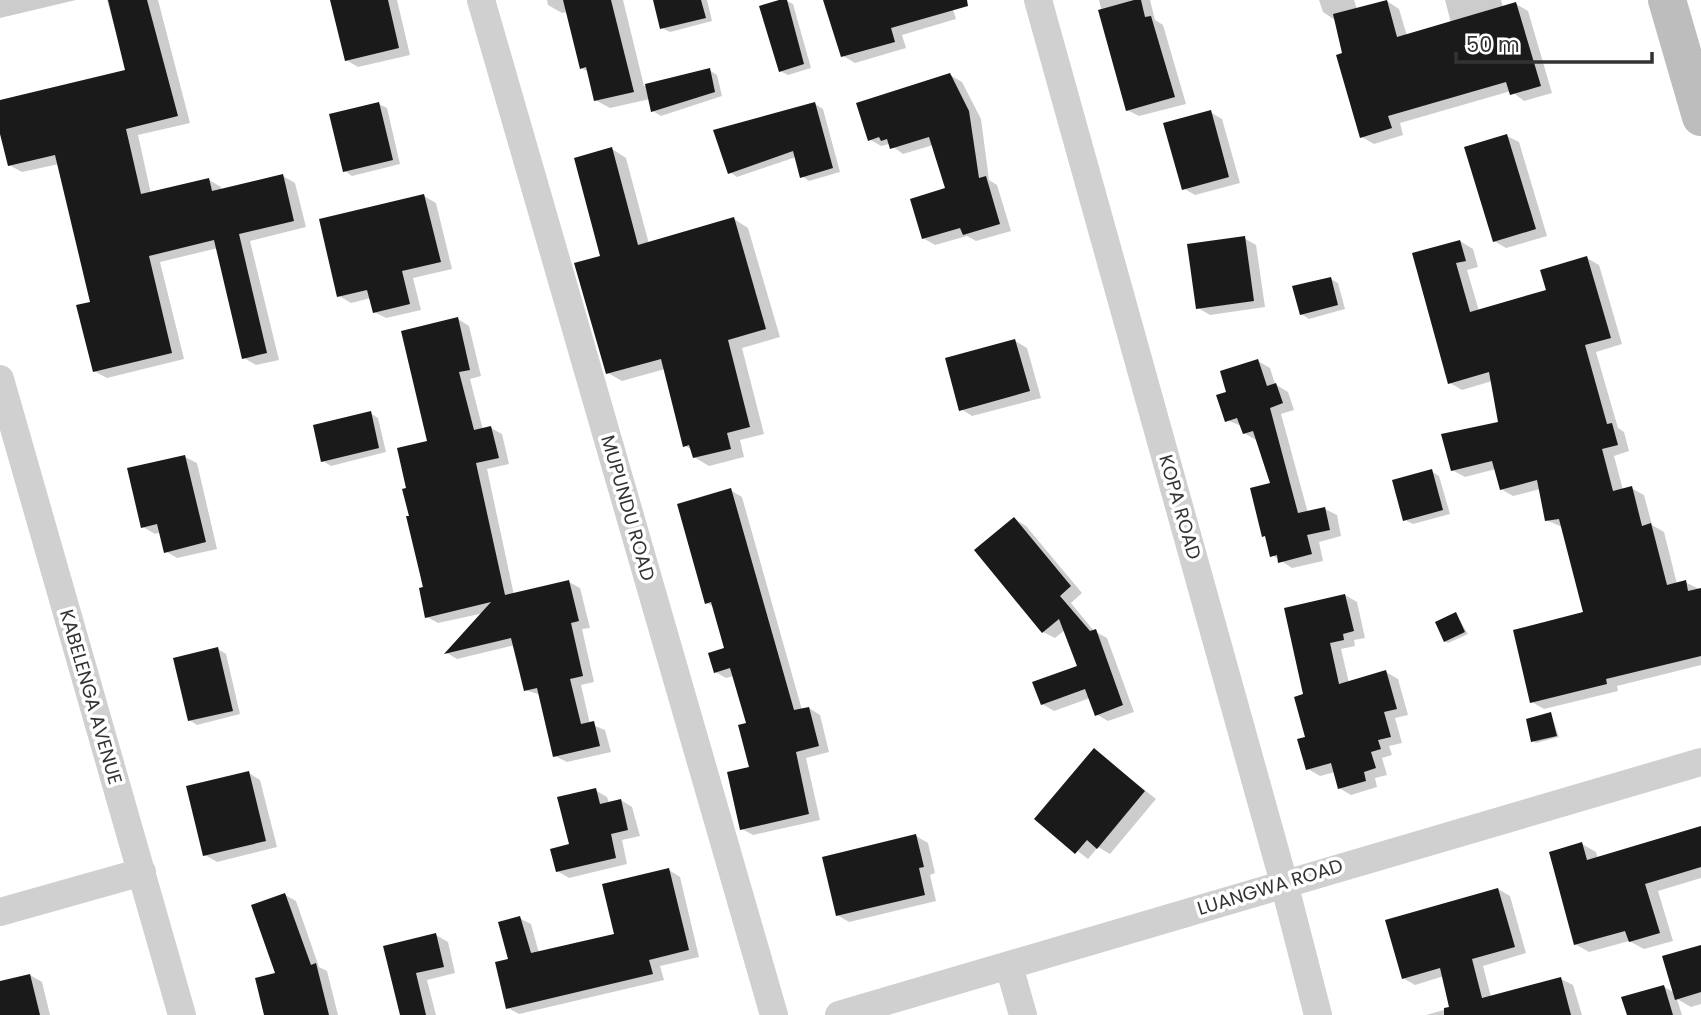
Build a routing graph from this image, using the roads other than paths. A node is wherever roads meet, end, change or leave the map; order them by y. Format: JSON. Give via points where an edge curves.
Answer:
{"nodes":[{"id":1,"x":481,"y":0,"type":"edge"},
{"id":2,"x":1038,"y":0,"type":"edge"},
{"id":3,"x":1667,"y":0,"type":"edge"},
{"id":4,"x":1701,"y":117,"type":"edge"},
{"id":5,"x":0,"y":379,"type":"edge"},
{"id":6,"x":1701,"y":762,"type":"edge"},
{"id":7,"x":142,"y":872,"type":"junction"},
{"id":8,"x":1284,"y":883,"type":"junction"},
{"id":9,"x":0,"y":912,"type":"edge"},
{"id":10,"x":1009,"y":966,"type":"junction"},
{"id":11,"x":182,"y":1015,"type":"edge"},
{"id":12,"x":774,"y":1015,"type":"edge"},
{"id":13,"x":839,"y":1015,"type":"edge"},
{"id":14,"x":1023,"y":1015,"type":"edge"},
{"id":15,"x":1318,"y":1015,"type":"edge"}],
"edges":[{"from":1,"to":12,"type":"street","name":"MUPUNDU ROAD"},
{"from":2,"to":8,"type":"street","name":"KOPA ROAD"},
{"from":3,"to":4,"type":"main road"},
{"from":5,"to":7,"type":"street","name":"KABELENGA AVENUE"},
{"from":6,"to":8,"type":"street","name":"LUANGWA ROAD"},
{"from":7,"to":9,"type":"street"},
{"from":7,"to":11,"type":"street","name":"KABELENGA AVENUE"},
{"from":8,"to":10,"type":"street","name":"LUANGWA ROAD"},
{"from":8,"to":15,"type":"street","name":"KOPA ROAD"},
{"from":10,"to":13,"type":"street","name":"LUANGWA ROAD"},
{"from":10,"to":14,"type":"street"}]}
